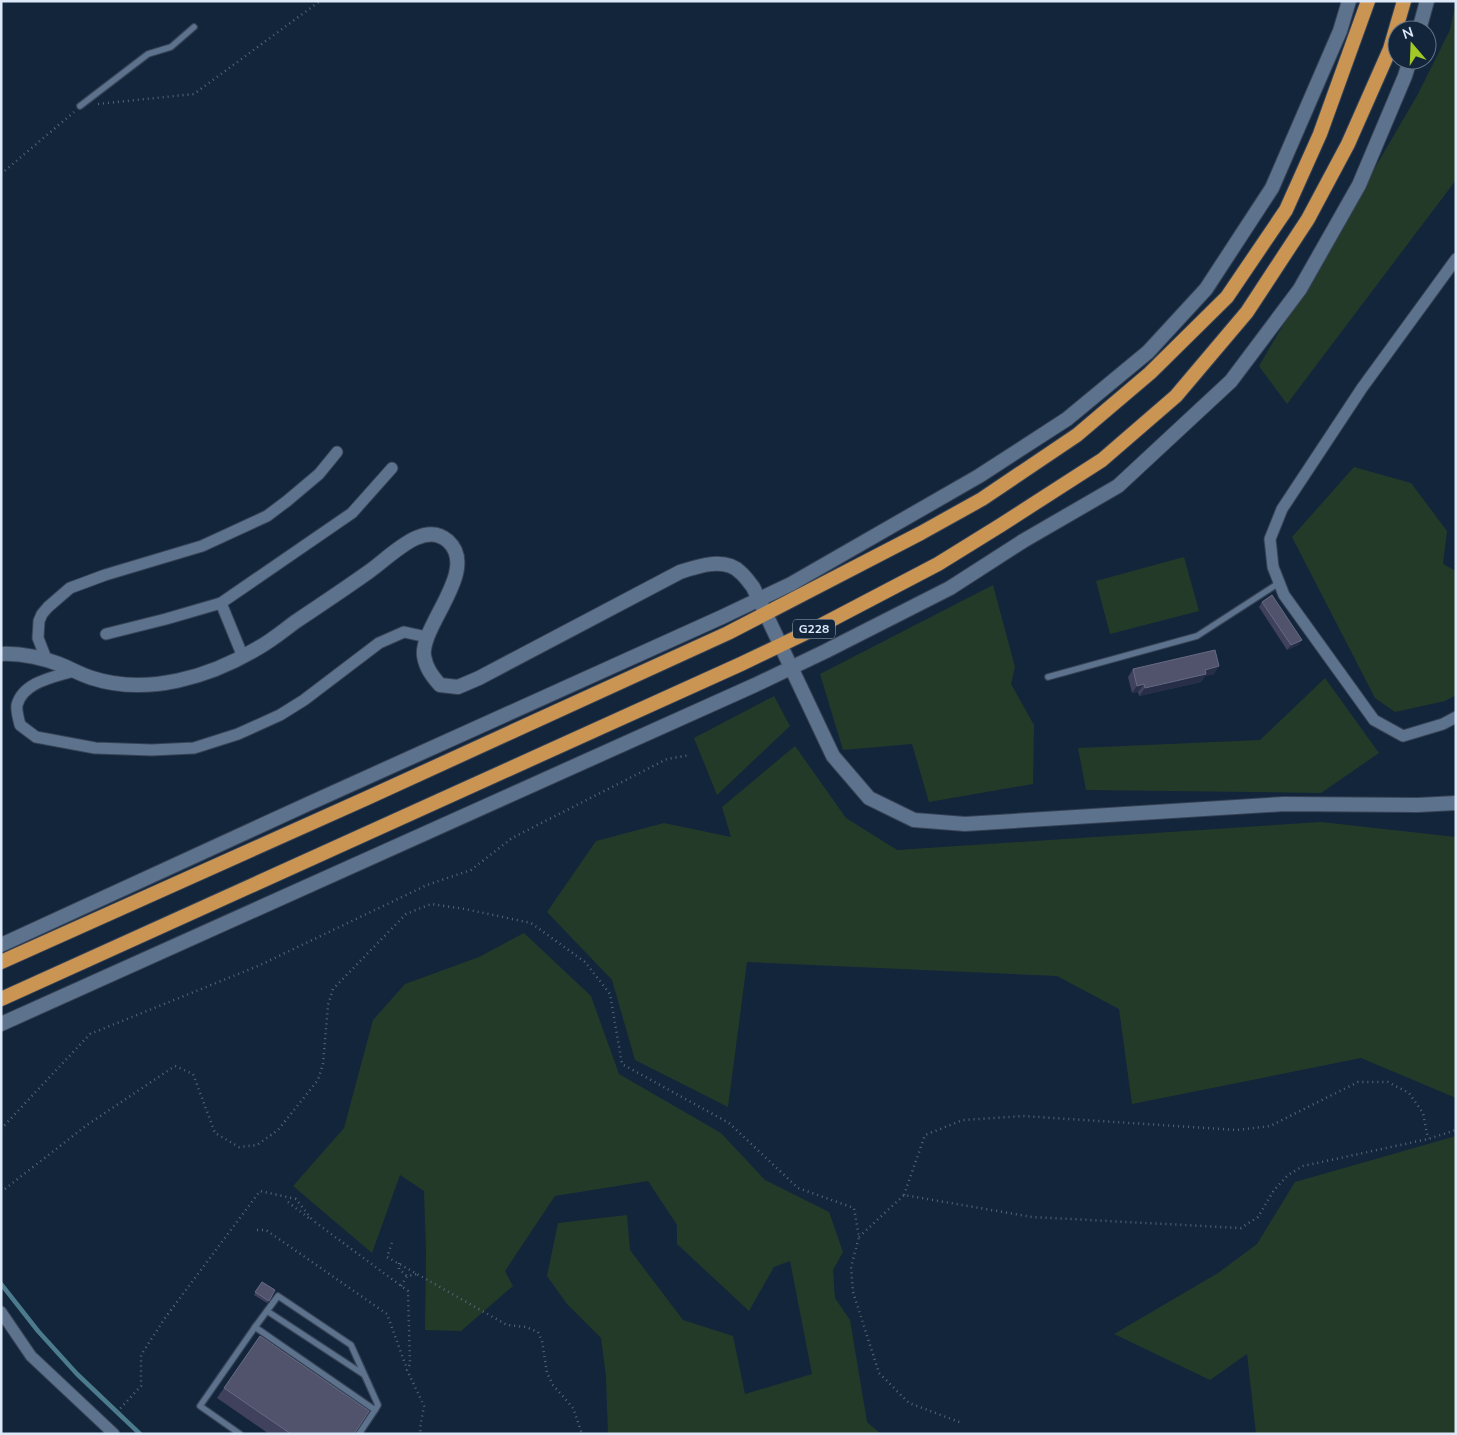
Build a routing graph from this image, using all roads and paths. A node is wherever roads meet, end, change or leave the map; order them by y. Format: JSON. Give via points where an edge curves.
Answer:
{"nodes":[{"id":1,"x":320,"y":1,"type":"edge"},
{"id":2,"x":1349,"y":1,"type":"edge"},
{"id":3,"x":1368,"y":1,"type":"edge"},
{"id":4,"x":1404,"y":1,"type":"edge"},
{"id":5,"x":1427,"y":1,"type":"edge"},
{"id":6,"x":1422,"y":20,"type":"edge"},
{"id":7,"x":194,"y":27,"type":"dead end"},
{"id":8,"x":1407,"y":70,"type":"edge"},
{"id":9,"x":80,"y":106,"type":"junction"},
{"id":10,"x":1,"y":174,"type":"edge"},
{"id":11,"x":1456,"y":259,"type":"edge"},
{"id":12,"x":337,"y":452,"type":"dead end"},
{"id":13,"x":392,"y":468,"type":"dead end"},
{"id":14,"x":1279,"y":583,"type":"junction"},
{"id":15,"x":759,"y":599,"type":"junction"},
{"id":16,"x":221,"y":603,"type":"junction"},
{"id":17,"x":766,"y":613,"type":"junction"},
{"id":18,"x":106,"y":634,"type":"dead end"},
{"id":19,"x":427,"y":637,"type":"junction"},
{"id":20,"x":781,"y":645,"type":"junction"},
{"id":21,"x":1,"y":654,"type":"edge"},
{"id":22,"x":243,"y":657,"type":"junction"},
{"id":23,"x":47,"y":661,"type":"junction"},
{"id":24,"x":792,"y":668,"type":"junction"},
{"id":25,"x":73,"y":671,"type":"junction"},
{"id":26,"x":1048,"y":677,"type":"dead end"},
{"id":27,"x":1456,"y":717,"type":"edge"},
{"id":28,"x":690,"y":755,"type":"dead end"},
{"id":29,"x":1456,"y":803,"type":"edge"},
{"id":30,"x":88,"y":924,"type":"junction"},
{"id":31,"x":1,"y":946,"type":"edge"},
{"id":32,"x":1,"y":962,"type":"edge"},
{"id":33,"x":1,"y":973,"type":"edge"},
{"id":34,"x":1,"y":999,"type":"edge"},
{"id":35,"x":1,"y":1024,"type":"edge"},
{"id":36,"x":1,"y":1129,"type":"edge"},
{"id":37,"x":1456,"y":1130,"type":"edge"},
{"id":38,"x":1428,"y":1139,"type":"junction"},
{"id":39,"x":1,"y":1192,"type":"edge"},
{"id":40,"x":904,"y":1195,"type":"junction"},
{"id":41,"x":288,"y":1202,"type":"dead end"},
{"id":42,"x":314,"y":1222,"type":"junction"},
{"id":43,"x":257,"y":1230,"type":"dead end"},
{"id":44,"x":859,"y":1238,"type":"junction"},
{"id":45,"x":392,"y":1244,"type":"dead end"},
{"id":46,"x":399,"y":1263,"type":"junction"},
{"id":47,"x":418,"y":1274,"type":"junction"},
{"id":48,"x":407,"y":1276,"type":"junction"},
{"id":49,"x":401,"y":1286,"type":"junction"},
{"id":50,"x":267,"y":1311,"type":"junction"},
{"id":51,"x":1,"y":1312,"type":"edge"},
{"id":52,"x":255,"y":1328,"type":"junction"},
{"id":53,"x":407,"y":1370,"type":"junction"},
{"id":54,"x":365,"y":1375,"type":"junction"},
{"id":55,"x":375,"y":1410,"type":"junction"},
{"id":56,"x":117,"y":1412,"type":"dead end"},
{"id":57,"x":962,"y":1423,"type":"dead end"},
{"id":58,"x":114,"y":1434,"type":"edge"},
{"id":59,"x":240,"y":1434,"type":"edge"},
{"id":60,"x":359,"y":1434,"type":"edge"},
{"id":61,"x":421,"y":1434,"type":"edge"},
{"id":62,"x":582,"y":1434,"type":"edge"}],
"edges":[{"from":1,"to":9,"type":"path","via":[[194,94]]},
{"from":2,"to":15,"type":"street","via":[[1340,31],[1272,188],[1206,289],[1148,352],[1067,419],[979,476]]},
{"from":3,"to":17,"type":"highway","number":"G228","via":[[1320,134],[1286,210],[1226,297],[1150,373],[1077,435],[982,499]]},
{"from":4,"to":20,"type":"highway","number":"G228","via":[[1390,50],[1348,144],[1308,219],[1247,312],[1176,396],[1102,460],[1001,525],[938,564]]},
{"from":5,"to":6,"type":"street"},
{"from":7,"to":9,"type":"lane","via":[[172,46],[148,54]]},
{"from":8,"to":24,"type":"street","via":[[1359,184],[1300,289],[1231,381],[1118,486],[950,588]]},
{"from":9,"to":10,"type":"path"},
{"from":11,"to":14,"type":"street","via":[[1362,388],[1282,509],[1270,539],[1273,567]]},
{"from":12,"to":23,"type":"street","via":[[319,474],[267,516],[202,546],[105,574],[70,588],[48,607],[39,621],[38,638]]},
{"from":13,"to":16,"type":"street","via":[[352,512]]},
{"from":14,"to":26,"type":"lane","via":[[1197,636]]},
{"from":14,"to":27,"type":"street","via":[[1284,595],[1374,720],[1403,736]]},
{"from":15,"to":17,"type":"street"},
{"from":15,"to":19,"type":"street","via":[[739,570],[722,564],[700,565],[680,572],[458,687],[440,686],[429,673],[424,655]]},
{"from":15,"to":31,"type":"street"},
{"from":16,"to":18,"type":"street"},
{"from":16,"to":22,"type":"street"},
{"from":17,"to":20,"type":"street"},
{"from":17,"to":30,"type":"highway","number":"G228"},
{"from":19,"to":22,"type":"street","via":[[442,609],[458,563],[448,541],[433,534],[415,538],[398,549]]},
{"from":19,"to":25,"type":"street","via":[[404,632],[379,643],[280,715],[238,734],[194,748],[95,748],[36,737],[20,725],[16,706],[25,690]]},
{"from":20,"to":24,"type":"street"},
{"from":20,"to":34,"type":"highway","number":"G228"},
{"from":21,"to":23,"type":"street","via":[[12,653]]},
{"from":22,"to":25,"type":"street","via":[[201,675],[161,683],[112,684]]},
{"from":23,"to":25,"type":"street"},
{"from":24,"to":29,"type":"street","via":[[833,756],[869,798],[914,820],[966,824],[1284,804]]},
{"from":24,"to":35,"type":"street"},
{"from":28,"to":36,"type":"path","via":[[667,759],[512,838],[471,870],[427,886],[258,966],[90,1034]]},
{"from":30,"to":32,"type":"highway","number":"G228"},
{"from":30,"to":33,"type":"highway"},
{"from":37,"to":38,"type":"path"},
{"from":38,"to":40,"type":"path","via":[[1303,1166],[1288,1175],[1274,1190],[1258,1217],[1241,1228],[1032,1217]]},
{"from":38,"to":40,"type":"path","via":[[1424,1113],[1409,1093],[1388,1082],[1358,1082],[1270,1126],[1237,1130],[1023,1116],[964,1120],[924,1135]]},
{"from":39,"to":44,"type":"path","via":[[87,1125],[175,1066],[194,1074],[215,1133],[240,1147],[257,1145],[278,1130],[318,1080],[324,1064],[328,1006],[333,989],[406,914],[431,904],[531,923],[584,962],[610,994],[622,1064],[729,1123],[798,1188],[854,1208]]},
{"from":40,"to":44,"type":"path"},
{"from":41,"to":42,"type":"path"},
{"from":42,"to":49,"type":"path"},
{"from":42,"to":56,"type":"path","via":[[296,1199],[260,1191],[141,1355],[141,1386]]},
{"from":43,"to":53,"type":"path","via":[[266,1230],[387,1314]]},
{"from":44,"to":57,"type":"path","via":[[851,1267],[853,1292],[879,1373],[909,1403]]},
{"from":45,"to":46,"type":"path","via":[[387,1257]]},
{"from":46,"to":47,"type":"path"},
{"from":46,"to":48,"type":"path"},
{"from":47,"to":48,"type":"path"},
{"from":47,"to":62,"type":"path","via":[[507,1325],[538,1332],[553,1386],[573,1408]]},
{"from":48,"to":49,"type":"path"},
{"from":49,"to":53,"type":"path","via":[[408,1291],[410,1364]]},
{"from":50,"to":52,"type":"lane"},
{"from":50,"to":54,"type":"lane"},
{"from":50,"to":54,"type":"lane","via":[[278,1296],[351,1345]]},
{"from":51,"to":58,"type":"street","via":[[31,1356]]},
{"from":52,"to":55,"type":"lane"},
{"from":52,"to":59,"type":"lane","via":[[200,1406]]},
{"from":53,"to":61,"type":"path","via":[[424,1406]]},
{"from":54,"to":55,"type":"lane","via":[[378,1404]]},
{"from":55,"to":60,"type":"lane"}]}
